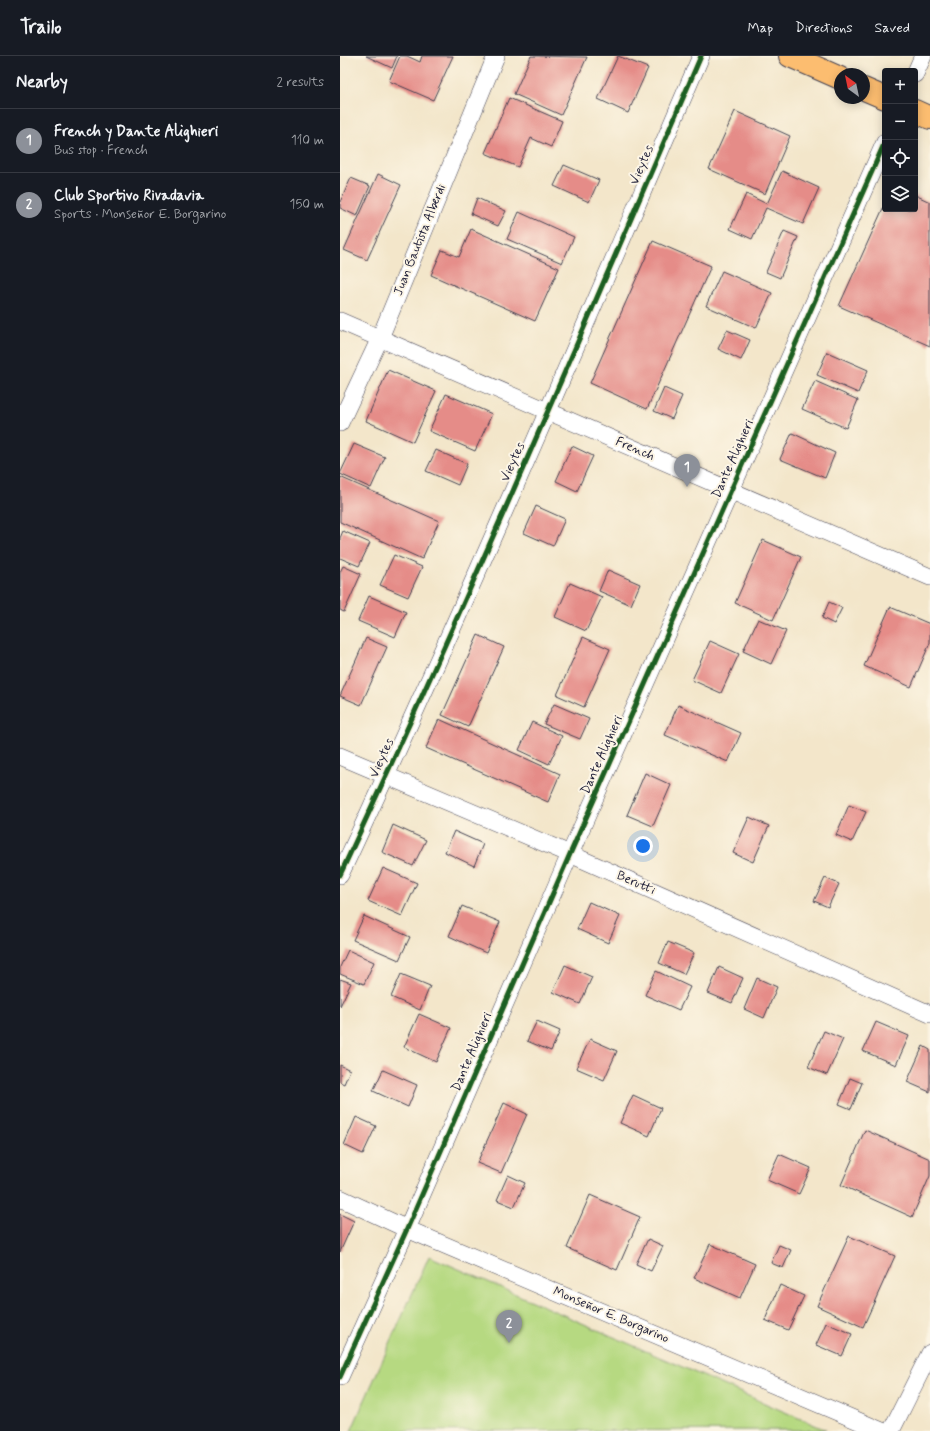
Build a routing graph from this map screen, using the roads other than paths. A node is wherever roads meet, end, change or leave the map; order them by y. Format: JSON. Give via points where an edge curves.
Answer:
{"nodes":[{"id":1,"x":496,"y":56,"type":"edge"},
{"id":2,"x":702,"y":56,"type":"edge"},
{"id":3,"x":790,"y":56,"type":"edge"},
{"id":4,"x":923,"y":56,"type":"edge"},
{"id":5,"x":918,"y":68,"type":"edge"},
{"id":6,"x":834,"y":75,"type":"edge"},
{"id":7,"x":870,"y":92,"type":"edge"},
{"id":8,"x":882,"y":97,"type":"edge"},
{"id":9,"x":918,"y":112,"type":"edge"},
{"id":10,"x":930,"y":118,"type":"edge"},
{"id":11,"x":882,"y":149,"type":"edge"},
{"id":12,"x":340,"y":321,"type":"edge"},
{"id":13,"x":380,"y":338,"type":"junction"},
{"id":14,"x":548,"y":412,"type":"junction"},
{"id":15,"x":340,"y":423,"type":"edge"},
{"id":16,"x":731,"y":491,"type":"junction"},
{"id":17,"x":930,"y":577,"type":"edge"},
{"id":18,"x":340,"y":756,"type":"edge"},
{"id":19,"x":386,"y":775,"type":"junction"},
{"id":20,"x":570,"y":854,"type":"junction"},
{"id":21,"x":340,"y":875,"type":"edge"},
{"id":22,"x":930,"y":1014,"type":"edge"},
{"id":23,"x":340,"y":1198,"type":"edge"},
{"id":24,"x":407,"y":1229,"type":"junction"},
{"id":25,"x":930,"y":1353,"type":"edge"},
{"id":26,"x":340,"y":1378,"type":"edge"},
{"id":27,"x":882,"y":1431,"type":"edge"},
{"id":28,"x":891,"y":1431,"type":"edge"}],
"edges":[{"from":1,"to":13,"type":"street","name":"Juan Bautista Alberdi"},
{"from":2,"to":14,"type":"street","name":"Vieytes"},
{"from":3,"to":6,"type":"highway"},
{"from":4,"to":5,"type":"street"},
{"from":7,"to":8,"type":"highway"},
{"from":9,"to":10,"type":"highway"},
{"from":11,"to":16,"type":"street","name":"Dante Alighieri"},
{"from":12,"to":13,"type":"street","name":"French"},
{"from":13,"to":14,"type":"street","name":"French"},
{"from":13,"to":15,"type":"street","name":"Juan Bautista Alberdi"},
{"from":14,"to":16,"type":"street","name":"French"},
{"from":14,"to":19,"type":"street","name":"Vieytes"},
{"from":16,"to":17,"type":"street","name":"French"},
{"from":16,"to":20,"type":"street","name":"Dante Alighieri"},
{"from":18,"to":19,"type":"street","name":"Berutti"},
{"from":19,"to":20,"type":"street","name":"Berutti"},
{"from":19,"to":21,"type":"street","name":"Vieytes"},
{"from":20,"to":22,"type":"street","name":"Berutti"},
{"from":20,"to":24,"type":"street","name":"Dante Alighieri"},
{"from":23,"to":24,"type":"street","name":"Monseñor E. Borgarino"},
{"from":24,"to":26,"type":"street","name":"Dante Alighieri"},
{"from":24,"to":27,"type":"street","name":"Monseñor E. Borgarino"},
{"from":25,"to":28,"type":"street"}]}
